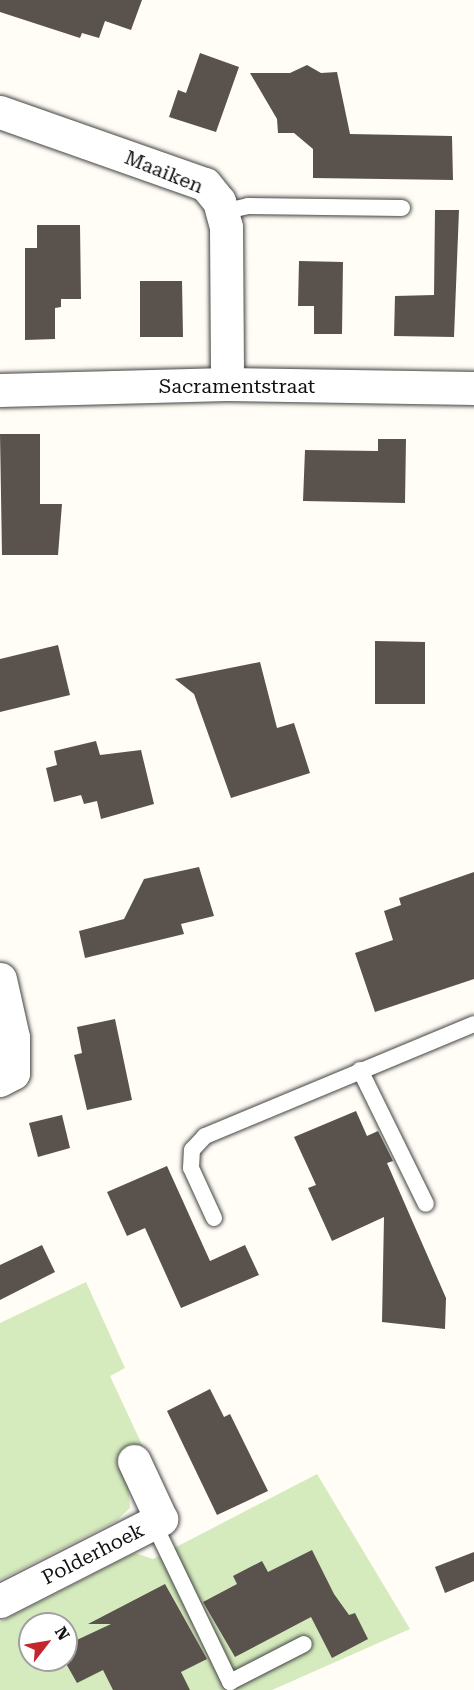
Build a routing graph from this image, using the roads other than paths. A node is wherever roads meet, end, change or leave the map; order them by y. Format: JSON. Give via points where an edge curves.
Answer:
{"nodes":[{"id":1,"x":0,"y":112,"type":"edge"},
{"id":2,"x":402,"y":208,"type":"dead end"},
{"id":3,"x":222,"y":212,"type":"junction"},
{"id":4,"x":227,"y":384,"type":"junction"},
{"id":5,"x":474,"y":388,"type":"edge"},
{"id":6,"x":0,"y":390,"type":"edge"},
{"id":7,"x":0,"y":980,"type":"edge"},
{"id":8,"x":474,"y":1024,"type":"edge"},
{"id":9,"x":360,"y":1070,"type":"junction"},
{"id":10,"x":0,"y":1080,"type":"edge"},
{"id":11,"x":426,"y":1204,"type":"dead end"},
{"id":12,"x":214,"y":1218,"type":"dead end"},
{"id":13,"x":134,"y":1461,"type":"dead end"},
{"id":14,"x":153,"y":1522,"type":"junction"},
{"id":15,"x":0,"y":1602,"type":"edge"},
{"id":16,"x":304,"y":1644,"type":"dead end"}],
"edges":[{"from":1,"to":3,"type":"street","name":"Maaiken","via":[[205,184]]},
{"from":2,"to":3,"type":"lane","via":[[248,206]]},
{"from":3,"to":4,"type":"street","name":"Maaiken"},
{"from":4,"to":5,"type":"street","name":"Sacramentstraat"},
{"from":4,"to":6,"type":"street","name":"Sacramentstraat"},
{"from":7,"to":10,"type":"street","via":[[13,1073]]},
{"from":8,"to":9,"type":"lane"},
{"from":9,"to":11,"type":"lane"},
{"from":9,"to":12,"type":"lane","via":[[206,1136],[192,1150],[191,1168]]},
{"from":13,"to":14,"type":"street","name":"Polderhoek","via":[[161,1519]]},
{"from":14,"to":15,"type":"street","name":"Polderhoek"},
{"from":14,"to":16,"type":"lane","via":[[230,1682]]}]}
